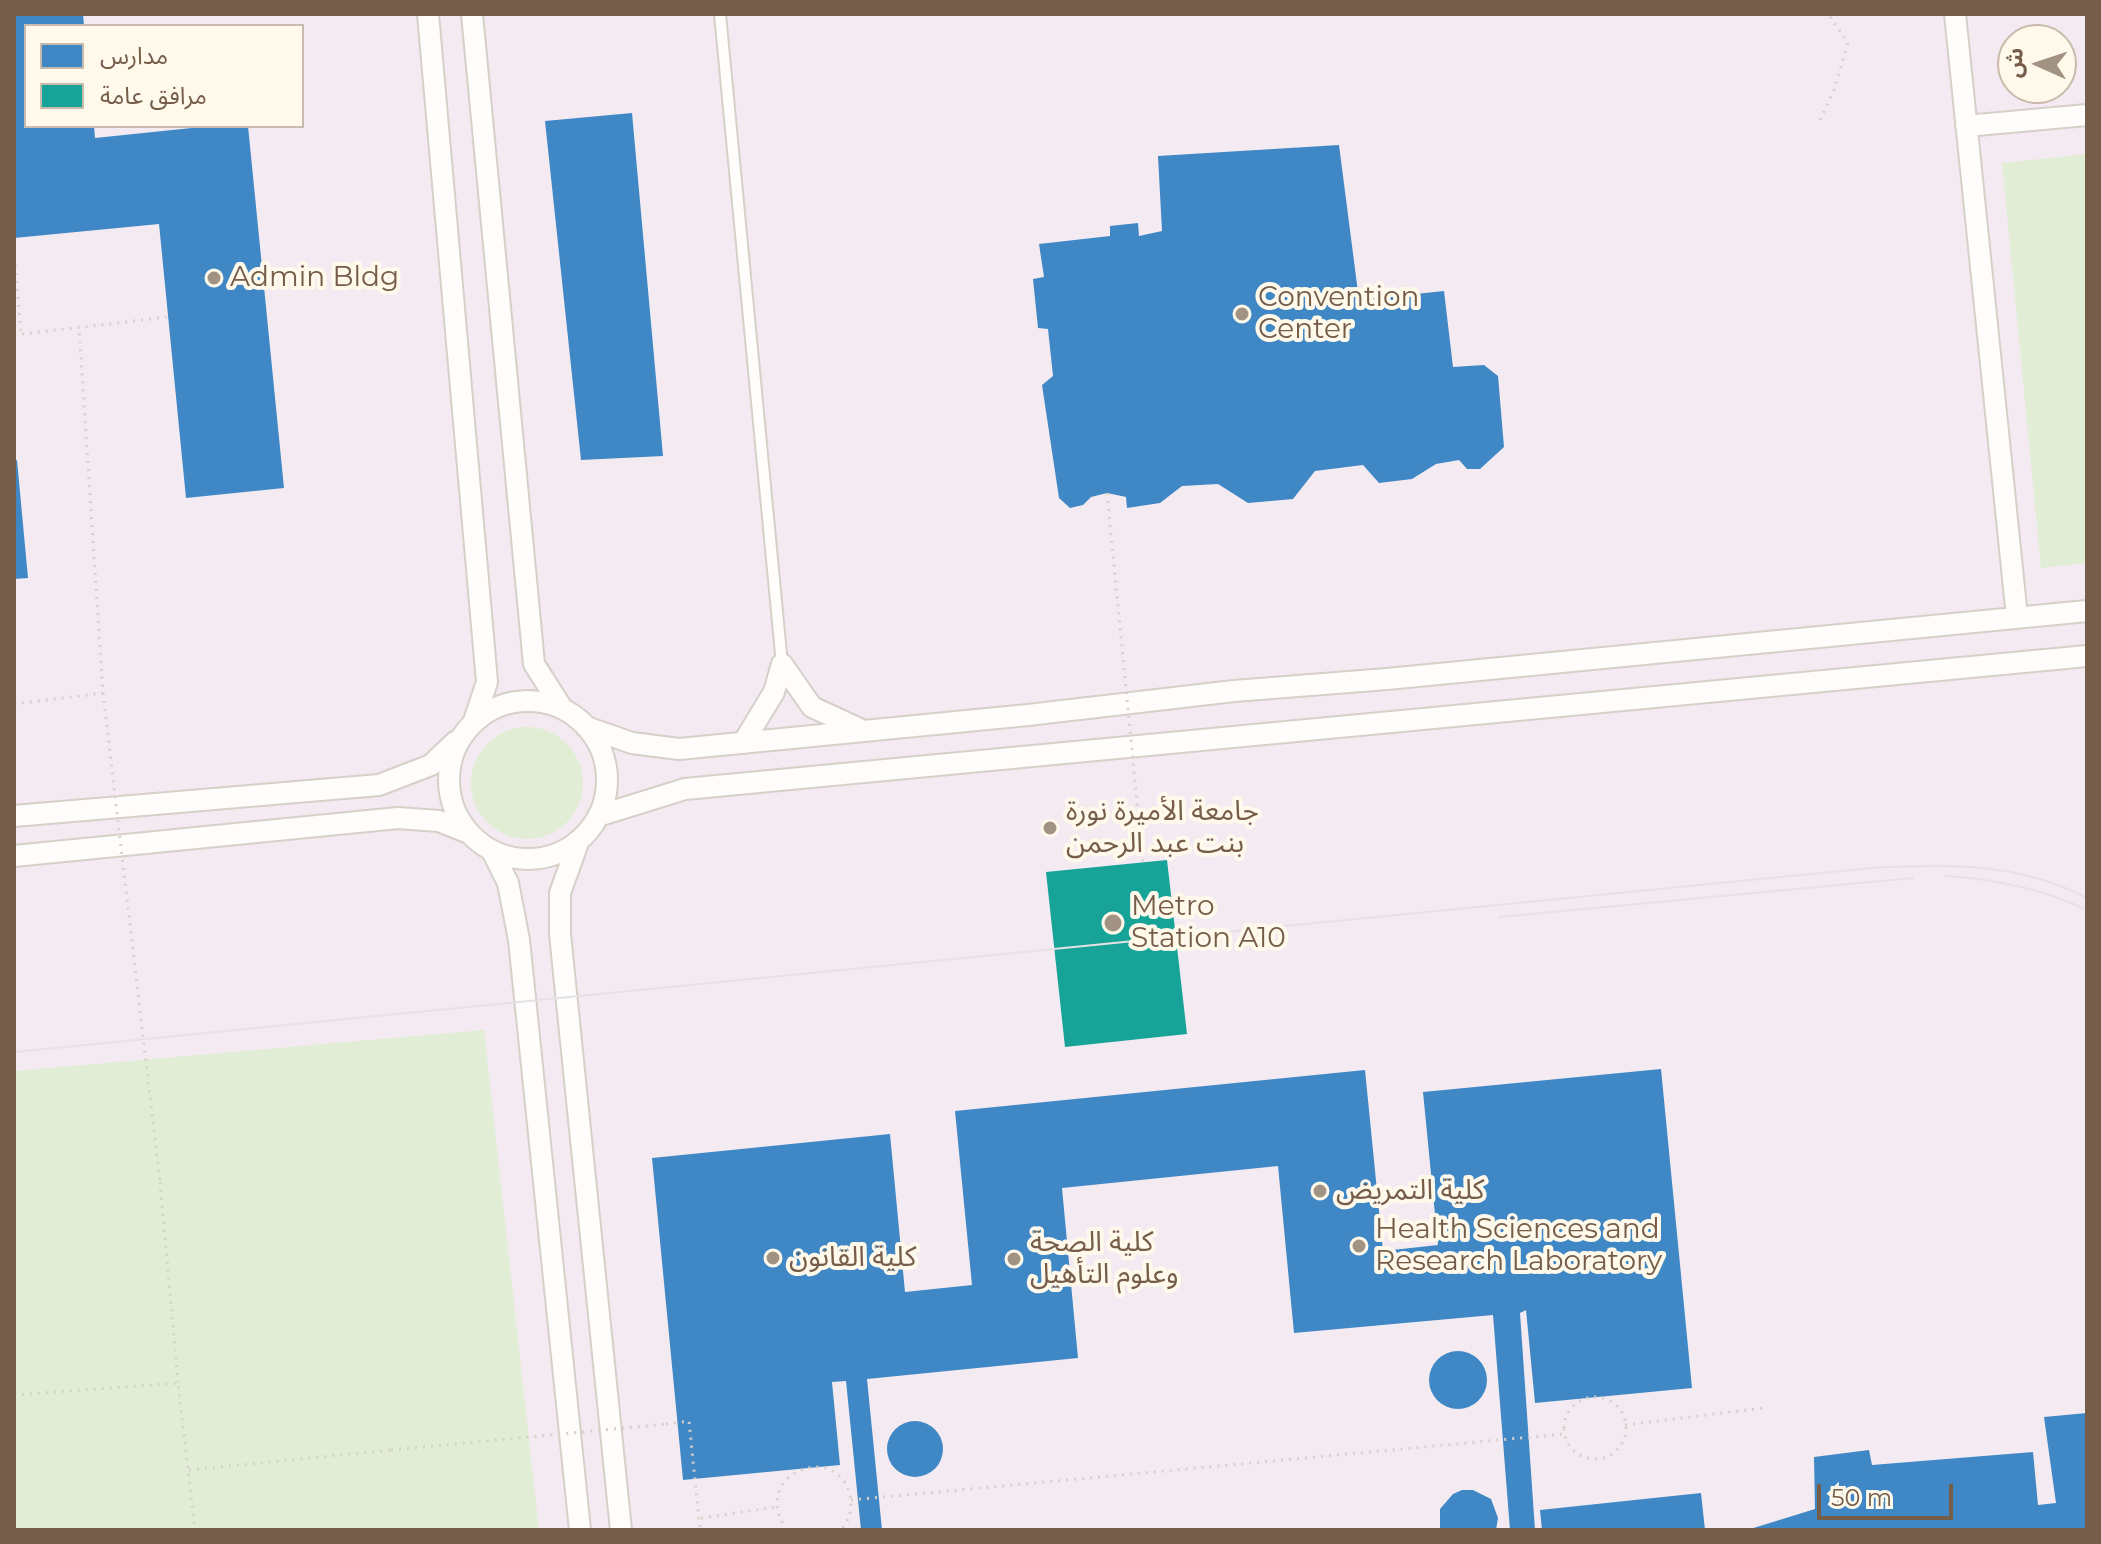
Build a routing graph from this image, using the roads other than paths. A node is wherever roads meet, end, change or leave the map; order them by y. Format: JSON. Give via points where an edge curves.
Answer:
{"nodes":[{"id":1,"x":428,"y":14,"type":"edge"},
{"id":2,"x":472,"y":14,"type":"edge"},
{"id":3,"x":720,"y":14,"type":"edge"},
{"id":4,"x":1955,"y":14,"type":"edge"},
{"id":5,"x":2087,"y":115,"type":"edge"},
{"id":6,"x":1966,"y":126,"type":"junction"},
{"id":7,"x":2087,"y":611,"type":"edge"},
{"id":8,"x":2017,"y":617,"type":"junction"},
{"id":9,"x":2087,"y":656,"type":"edge"},
{"id":10,"x":782,"y":664,"type":"junction"},
{"id":11,"x":562,"y":708,"type":"junction"},
{"id":12,"x":469,"y":727,"type":"junction"},
{"id":13,"x":586,"y":727,"type":"junction"},
{"id":14,"x":864,"y":731,"type":"junction"},
{"id":15,"x":743,"y":743,"type":"junction"},
{"id":16,"x":14,"y":816,"type":"edge"},
{"id":17,"x":598,"y":816,"type":"junction"},
{"id":18,"x":469,"y":833,"type":"junction"},
{"id":19,"x":579,"y":840,"type":"junction"},
{"id":20,"x":492,"y":851,"type":"junction"},
{"id":21,"x":14,"y":856,"type":"edge"},
{"id":22,"x":580,"y":1530,"type":"edge"},
{"id":23,"x":621,"y":1530,"type":"edge"}],
"edges":[{"from":1,"to":12,"type":"street","via":[[487,682]]},
{"from":2,"to":11,"type":"street","via":[[534,664]]},
{"from":3,"to":10,"type":"lane"},
{"from":4,"to":6,"type":"street"},
{"from":5,"to":6,"type":"street"},
{"from":6,"to":8,"type":"street"},
{"from":7,"to":8,"type":"street"},
{"from":8,"to":14,"type":"street"},
{"from":9,"to":17,"type":"street","via":[[685,789]]},
{"from":10,"to":14,"type":"street","via":[[812,707]]},
{"from":10,"to":15,"type":"street","via":[[774,692]]},
{"from":11,"to":12,"type":"street","via":[[516,701],[494,708]]},
{"from":11,"to":13,"type":"street"},
{"from":12,"to":16,"type":"street","via":[[431,765],[379,785]]},
{"from":12,"to":18,"type":"street","via":[[452,758],[448,784],[454,811]]},
{"from":13,"to":15,"type":"street","via":[[632,743],[679,749]]},
{"from":13,"to":17,"type":"street","via":[[606,770]]},
{"from":14,"to":15,"type":"street"},
{"from":17,"to":19,"type":"street"},
{"from":18,"to":20,"type":"street"},
{"from":18,"to":21,"type":"street","via":[[439,821],[398,818]]},
{"from":19,"to":20,"type":"street","via":[[560,853],[537,859]]},
{"from":19,"to":23,"type":"street","via":[[560,893],[560,934]]},
{"from":20,"to":22,"type":"street","via":[[508,883],[519,940]]}]}
